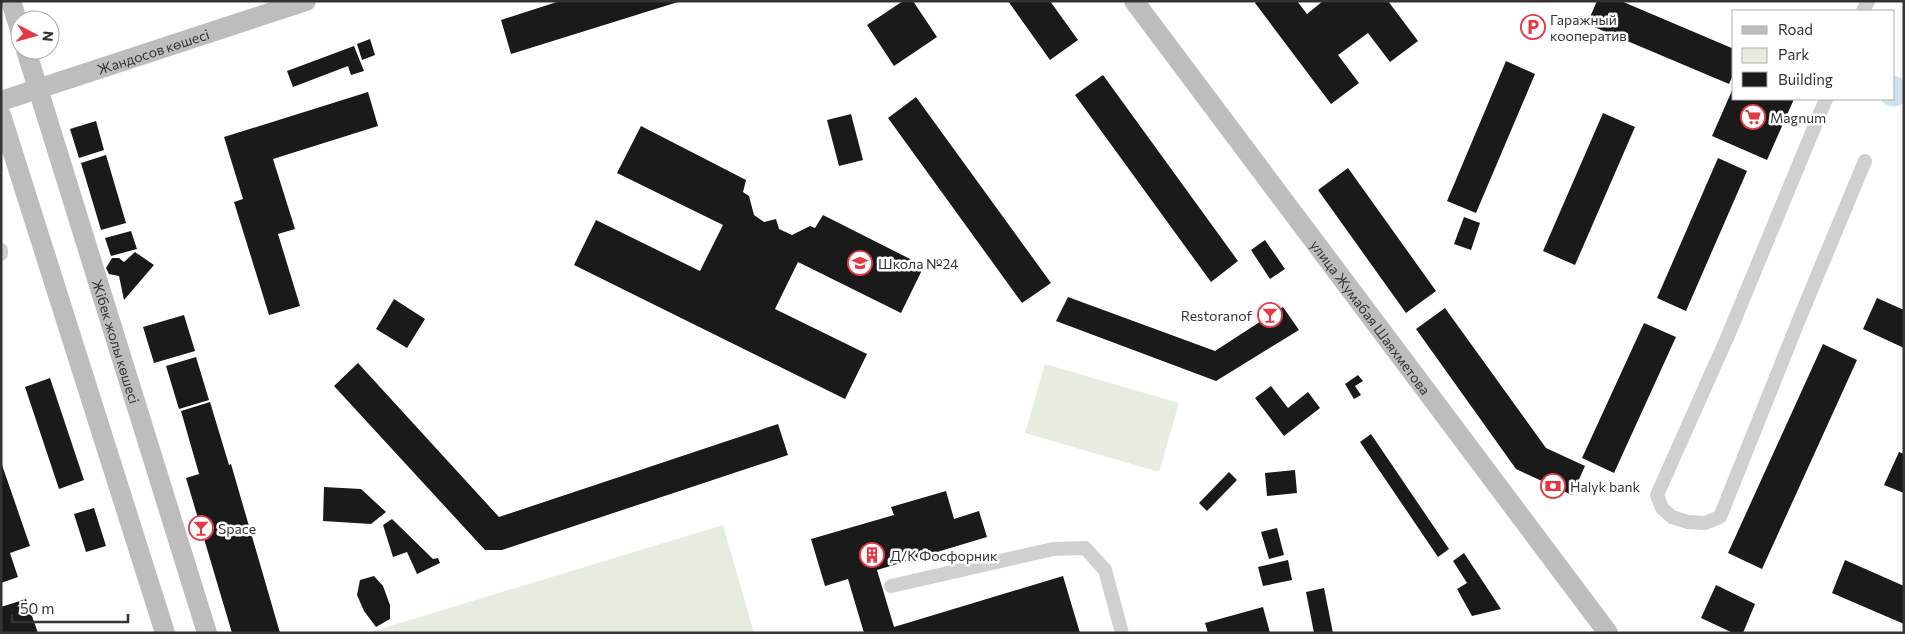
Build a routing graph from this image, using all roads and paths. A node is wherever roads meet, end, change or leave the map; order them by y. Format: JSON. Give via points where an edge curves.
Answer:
{"nodes":[{"id":1,"x":306,"y":1,"type":"edge"},
{"id":2,"x":1134,"y":1,"type":"edge"},
{"id":3,"x":29,"y":60,"type":"edge"},
{"id":4,"x":38,"y":89,"type":"junction"},
{"id":5,"x":1826,"y":100,"type":"edge"},
{"id":6,"x":1,"y":102,"type":"edge"},
{"id":7,"x":1,"y":114,"type":"edge"},
{"id":8,"x":1865,"y":162,"type":"dead end"},
{"id":9,"x":891,"y":586,"type":"dead end"},
{"id":10,"x":165,"y":633,"type":"edge"},
{"id":11,"x":207,"y":633,"type":"edge"},
{"id":12,"x":1122,"y":633,"type":"edge"},
{"id":13,"x":1608,"y":633,"type":"edge"}],
"edges":[{"from":1,"to":4,"type":"main road","name":"Жандосов көшесі"},
{"from":2,"to":13,"type":"main road","name":"улица Жумабая Шаяхметова"},
{"from":3,"to":4,"type":"main road","name":"Жібек жолы көшесі"},
{"from":4,"to":6,"type":"main road","name":"Жандосов көшесі"},
{"from":4,"to":11,"type":"main road","name":"Жібек жолы көшесі"},
{"from":5,"to":8,"type":"street","via":[[1658,495],[1662,508],[1672,517],[1705,524],[1720,517]]},
{"from":7,"to":10,"type":"main road"},
{"from":9,"to":12,"type":"street","via":[[1053,549],[1085,548],[1105,570]]}]}
